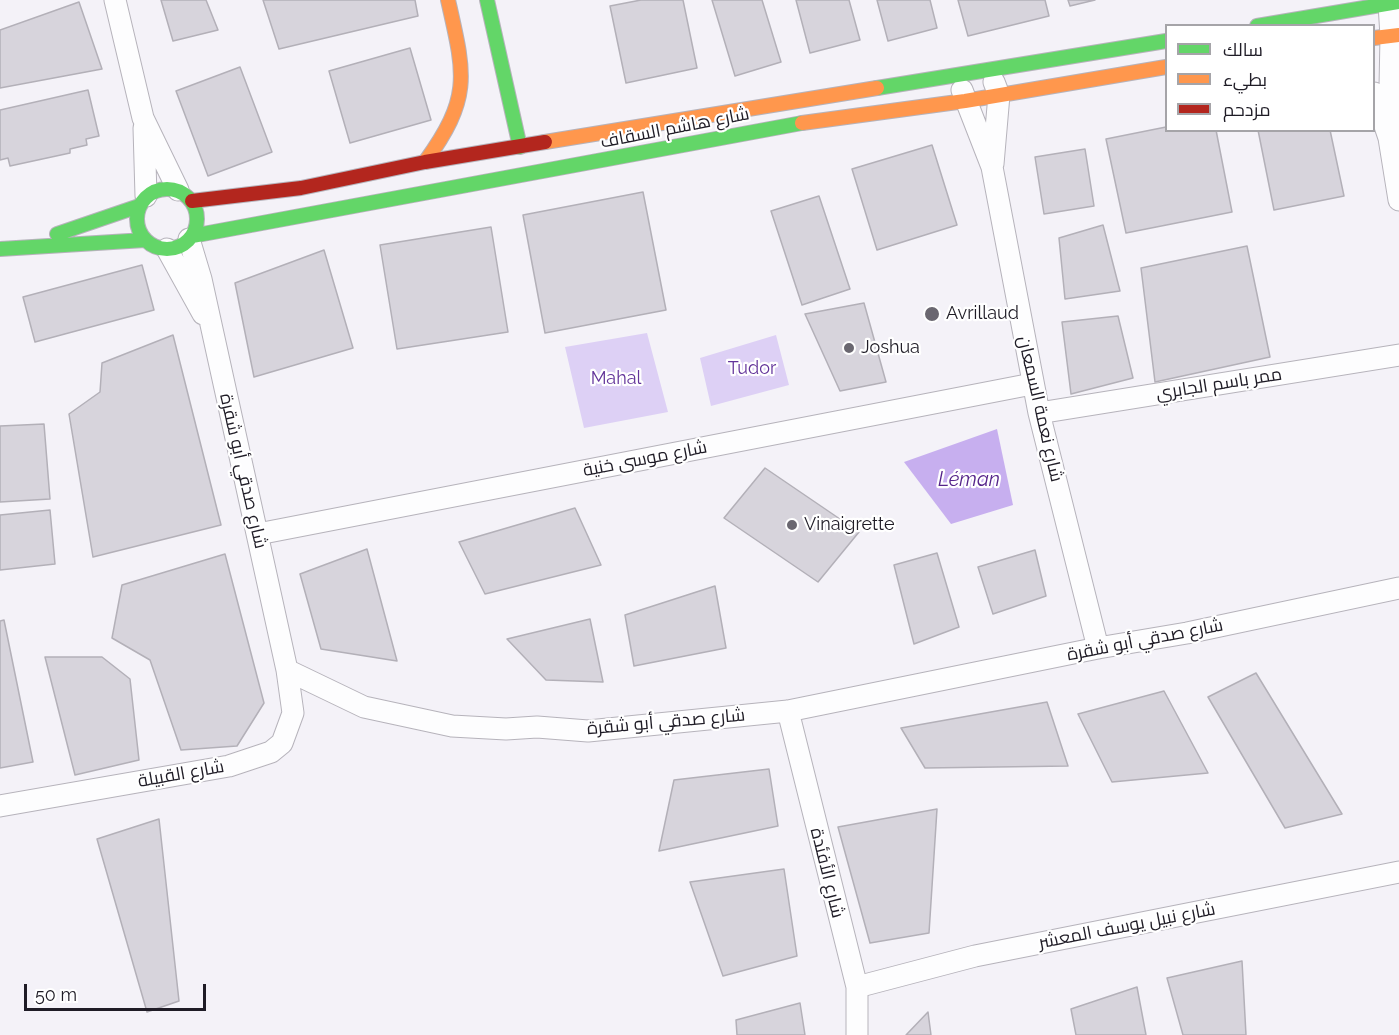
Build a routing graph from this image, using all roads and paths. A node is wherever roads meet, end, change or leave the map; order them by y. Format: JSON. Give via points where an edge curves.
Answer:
{"nodes":[{"id":1,"x":115,"y":0,"type":"edge"},
{"id":2,"x":448,"y":0,"type":"edge"},
{"id":3,"x":487,"y":0,"type":"edge"},
{"id":4,"x":1394,"y":3,"type":"edge"},
{"id":5,"x":1351,"y":17,"type":"edge"},
{"id":6,"x":1278,"y":24,"type":"edge"},
{"id":7,"x":1388,"y":36,"type":"edge"},
{"id":8,"x":1165,"y":41,"type":"edge"},
{"id":9,"x":1165,"y":68,"type":"edge"},
{"id":10,"x":990,"y":69,"type":"junction"},
{"id":11,"x":957,"y":74,"type":"junction"},
{"id":12,"x":999,"y":95,"type":"junction"},
{"id":13,"x":1375,"y":96,"type":"edge"},
{"id":14,"x":965,"y":101,"type":"junction"},
{"id":15,"x":144,"y":118,"type":"junction"},
{"id":16,"x":1389,"y":138,"type":"junction"},
{"id":17,"x":520,"y":147,"type":"junction"},
{"id":18,"x":425,"y":162,"type":"junction"},
{"id":19,"x":992,"y":168,"type":"junction"},
{"id":20,"x":185,"y":196,"type":"junction"},
{"id":21,"x":1399,"y":200,"type":"edge"},
{"id":22,"x":142,"y":201,"type":"junction"},
{"id":23,"x":190,"y":238,"type":"junction"},
{"id":24,"x":145,"y":240,"type":"junction"},
{"id":25,"x":20,"y":246,"type":"junction"},
{"id":26,"x":0,"y":249,"type":"edge"},
{"id":27,"x":167,"y":249,"type":"junction"},
{"id":28,"x":209,"y":323,"type":"junction"},
{"id":29,"x":1399,"y":355,"type":"edge"},
{"id":30,"x":1032,"y":384,"type":"junction"},
{"id":31,"x":1039,"y":413,"type":"junction"},
{"id":32,"x":258,"y":534,"type":"junction"},
{"id":33,"x":1399,"y":588,"type":"edge"},
{"id":34,"x":1098,"y":648,"type":"junction"},
{"id":35,"x":287,"y":670,"type":"junction"},
{"id":36,"x":788,"y":711,"type":"junction"},
{"id":37,"x":0,"y":806,"type":"edge"},
{"id":38,"x":1399,"y":872,"type":"edge"},
{"id":39,"x":857,"y":987,"type":"junction"},
{"id":40,"x":857,"y":1035,"type":"edge"}],
"edges":[{"from":1,"to":15,"type":"street"},
{"from":2,"to":18,"type":"street","via":[[461,79],[458,106]]},
{"from":3,"to":17,"type":"street"},
{"from":4,"to":5,"type":"street"},
{"from":4,"to":7,"type":"street"},
{"from":5,"to":6,"type":"street"},
{"from":7,"to":16,"type":"street"},
{"from":8,"to":10,"type":"street","name":"شارع هاشم السقاف"},
{"from":9,"to":12,"type":"street","name":"شارع هاشم السقاف"},
{"from":10,"to":11,"type":"street","name":"شارع هاشم السقاف"},
{"from":10,"to":12,"type":"street","name":"شارع نعمة السمعان"},
{"from":11,"to":14,"type":"street","name":"شارع نعمة السمعان"},
{"from":11,"to":17,"type":"street","name":"شارع هاشم السقاف"},
{"from":12,"to":14,"type":"street","name":"شارع هاشم السقاف"},
{"from":12,"to":19,"type":"street","name":"شارع نعمة السمعان"},
{"from":13,"to":16,"type":"street"},
{"from":14,"to":19,"type":"street","name":"شارع نعمة السمعان"},
{"from":14,"to":23,"type":"street","name":"شارع هاشم السقاف","via":[[760,129]]},
{"from":15,"to":20,"type":"street"},
{"from":15,"to":22,"type":"street"},
{"from":16,"to":21,"type":"street"},
{"from":17,"to":18,"type":"street","name":"شارع هاشم السقاف"},
{"from":18,"to":20,"type":"street","name":"شارع هاشم السقاف","via":[[301,188]]},
{"from":19,"to":30,"type":"street","name":"شارع نعمة السمعان"},
{"from":20,"to":22,"type":"street","via":[[167,188]]},
{"from":20,"to":23,"type":"street","via":[[197,219]]},
{"from":22,"to":24,"type":"street","via":[[136,218]]},
{"from":22,"to":25,"type":"street"},
{"from":23,"to":27,"type":"street"},
{"from":23,"to":28,"type":"street","name":"شارع صدقي أبو شقرة"},
{"from":24,"to":25,"type":"street"},
{"from":24,"to":27,"type":"street","via":[[154,247]]},
{"from":25,"to":26,"type":"street"},
{"from":27,"to":28,"type":"street","name":"شارع صدقي أبو شقرة"},
{"from":28,"to":32,"type":"street","name":"شارع صدقي أبو شقرة"},
{"from":29,"to":31,"type":"street","name":"ممر باسم الجابري"},
{"from":30,"to":31,"type":"street","name":"شارع نعمة السمعان"},
{"from":30,"to":32,"type":"street","name":"شارع موسى خنية"},
{"from":31,"to":34,"type":"street","name":"شارع نعمة السمعان"},
{"from":32,"to":35,"type":"street","name":"شارع صدقي أبو شقرة"},
{"from":33,"to":34,"type":"street","name":"شارع صدقي أبو شقرة"},
{"from":34,"to":36,"type":"street","name":"شارع صدقي أبو شقرة"},
{"from":35,"to":36,"type":"street","name":"شارع صدقي أبو شقرة","via":[[364,707],[452,726],[588,731]]},
{"from":35,"to":37,"type":"street","name":"شارع القبيلة","via":[[293,713],[282,743],[271,752],[229,766]]},
{"from":36,"to":39,"type":"street","name":"شارع الأفئدة"},
{"from":38,"to":39,"type":"street","name":"شارع نبيل يوسف المعشر","via":[[975,956]]},
{"from":39,"to":40,"type":"street","name":"شارع الأفئدة"}]}
